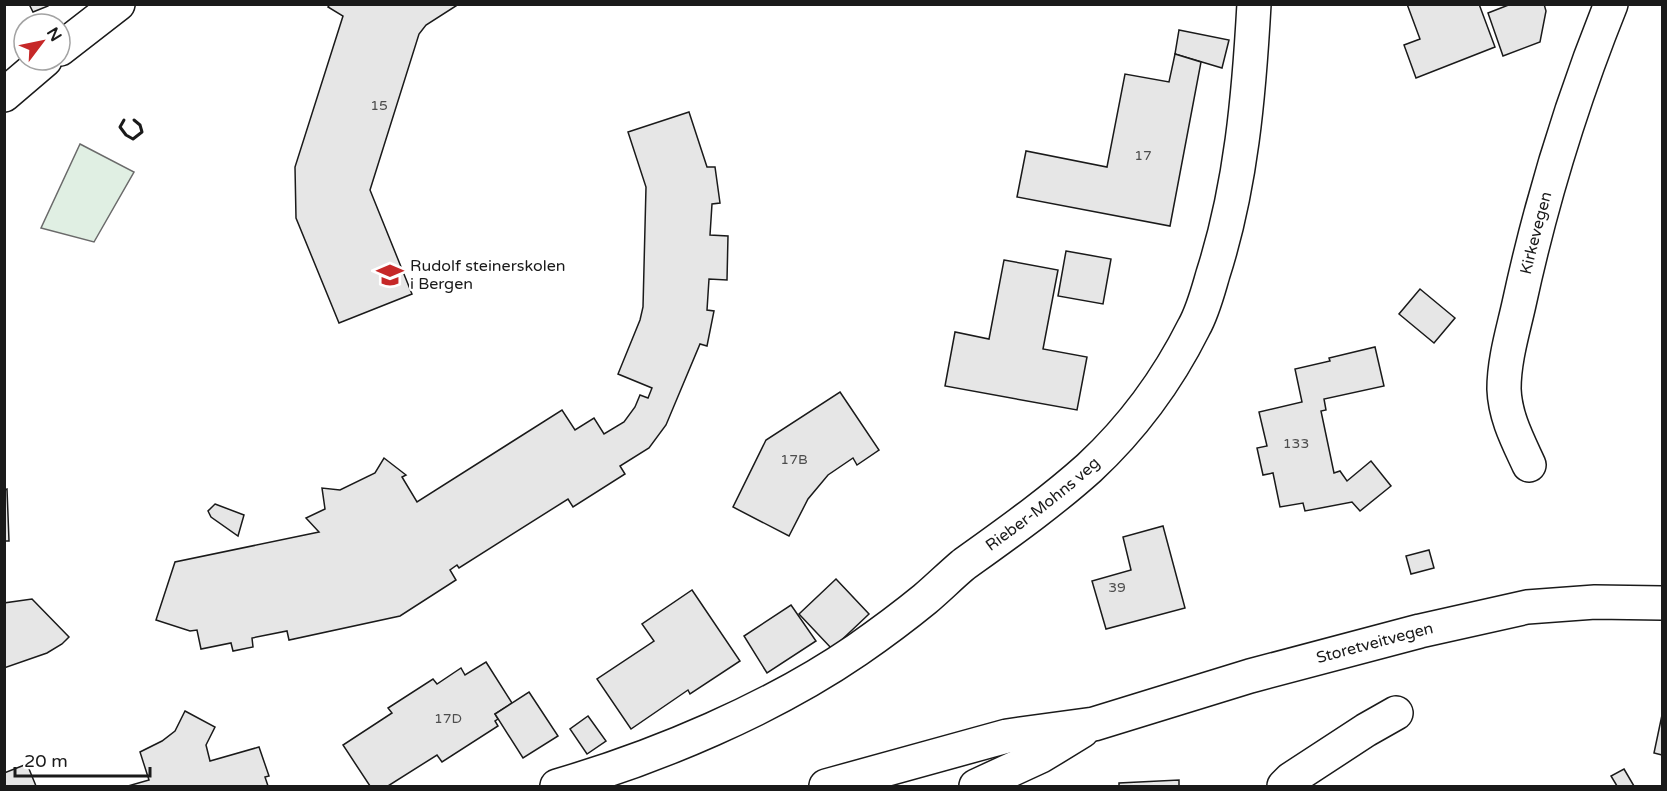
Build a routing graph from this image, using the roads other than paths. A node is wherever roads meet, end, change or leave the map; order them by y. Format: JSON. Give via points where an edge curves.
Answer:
{"nodes":[{"id":1,"x":118,"y":4,"type":"edge"},
{"id":2,"x":1254,"y":4,"type":"edge"},
{"id":3,"x":1611,"y":4,"type":"edge"},
{"id":4,"x":72,"y":40,"type":"edge"},
{"id":5,"x":31,"y":72,"type":"edge"},
{"id":6,"x":4,"y":95,"type":"edge"},
{"id":7,"x":1530,"y":465,"type":"dead end"},
{"id":8,"x":1662,"y":603,"type":"edge"},
{"id":9,"x":1396,"y":713,"type":"dead end"},
{"id":10,"x":1094,"y":724,"type":"junction"},
{"id":11,"x":557,"y":786,"type":"edge"},
{"id":12,"x":826,"y":786,"type":"edge"},
{"id":13,"x":976,"y":786,"type":"edge"},
{"id":14,"x":1284,"y":786,"type":"edge"}],
"edges":[{"from":1,"to":4,"type":"street"},
{"from":2,"to":11,"type":"street","name":"Rieber-Mohns veg","via":[[1241,144],[1223,243],[1195,326],[1169,371],[1127,429],[1065,488],[854,652],[778,697],[717,726],[654,753]]},
{"from":3,"to":7,"type":"street","name":"Kirkevegen","via":[[1553,170],[1508,358],[1504,389],[1511,427]]},
{"from":5,"to":6,"type":"street"},
{"from":8,"to":10,"type":"street","name":"Storetveitvegen","via":[[1595,602],[1517,609],[1250,676]]},
{"from":9,"to":14,"type":"street"},
{"from":10,"to":12,"type":"street","name":"Storetveitvegen","via":[[1007,736]]},
{"from":10,"to":13,"type":"street","name":"Storetveitvegen","via":[[1041,756]]}]}
